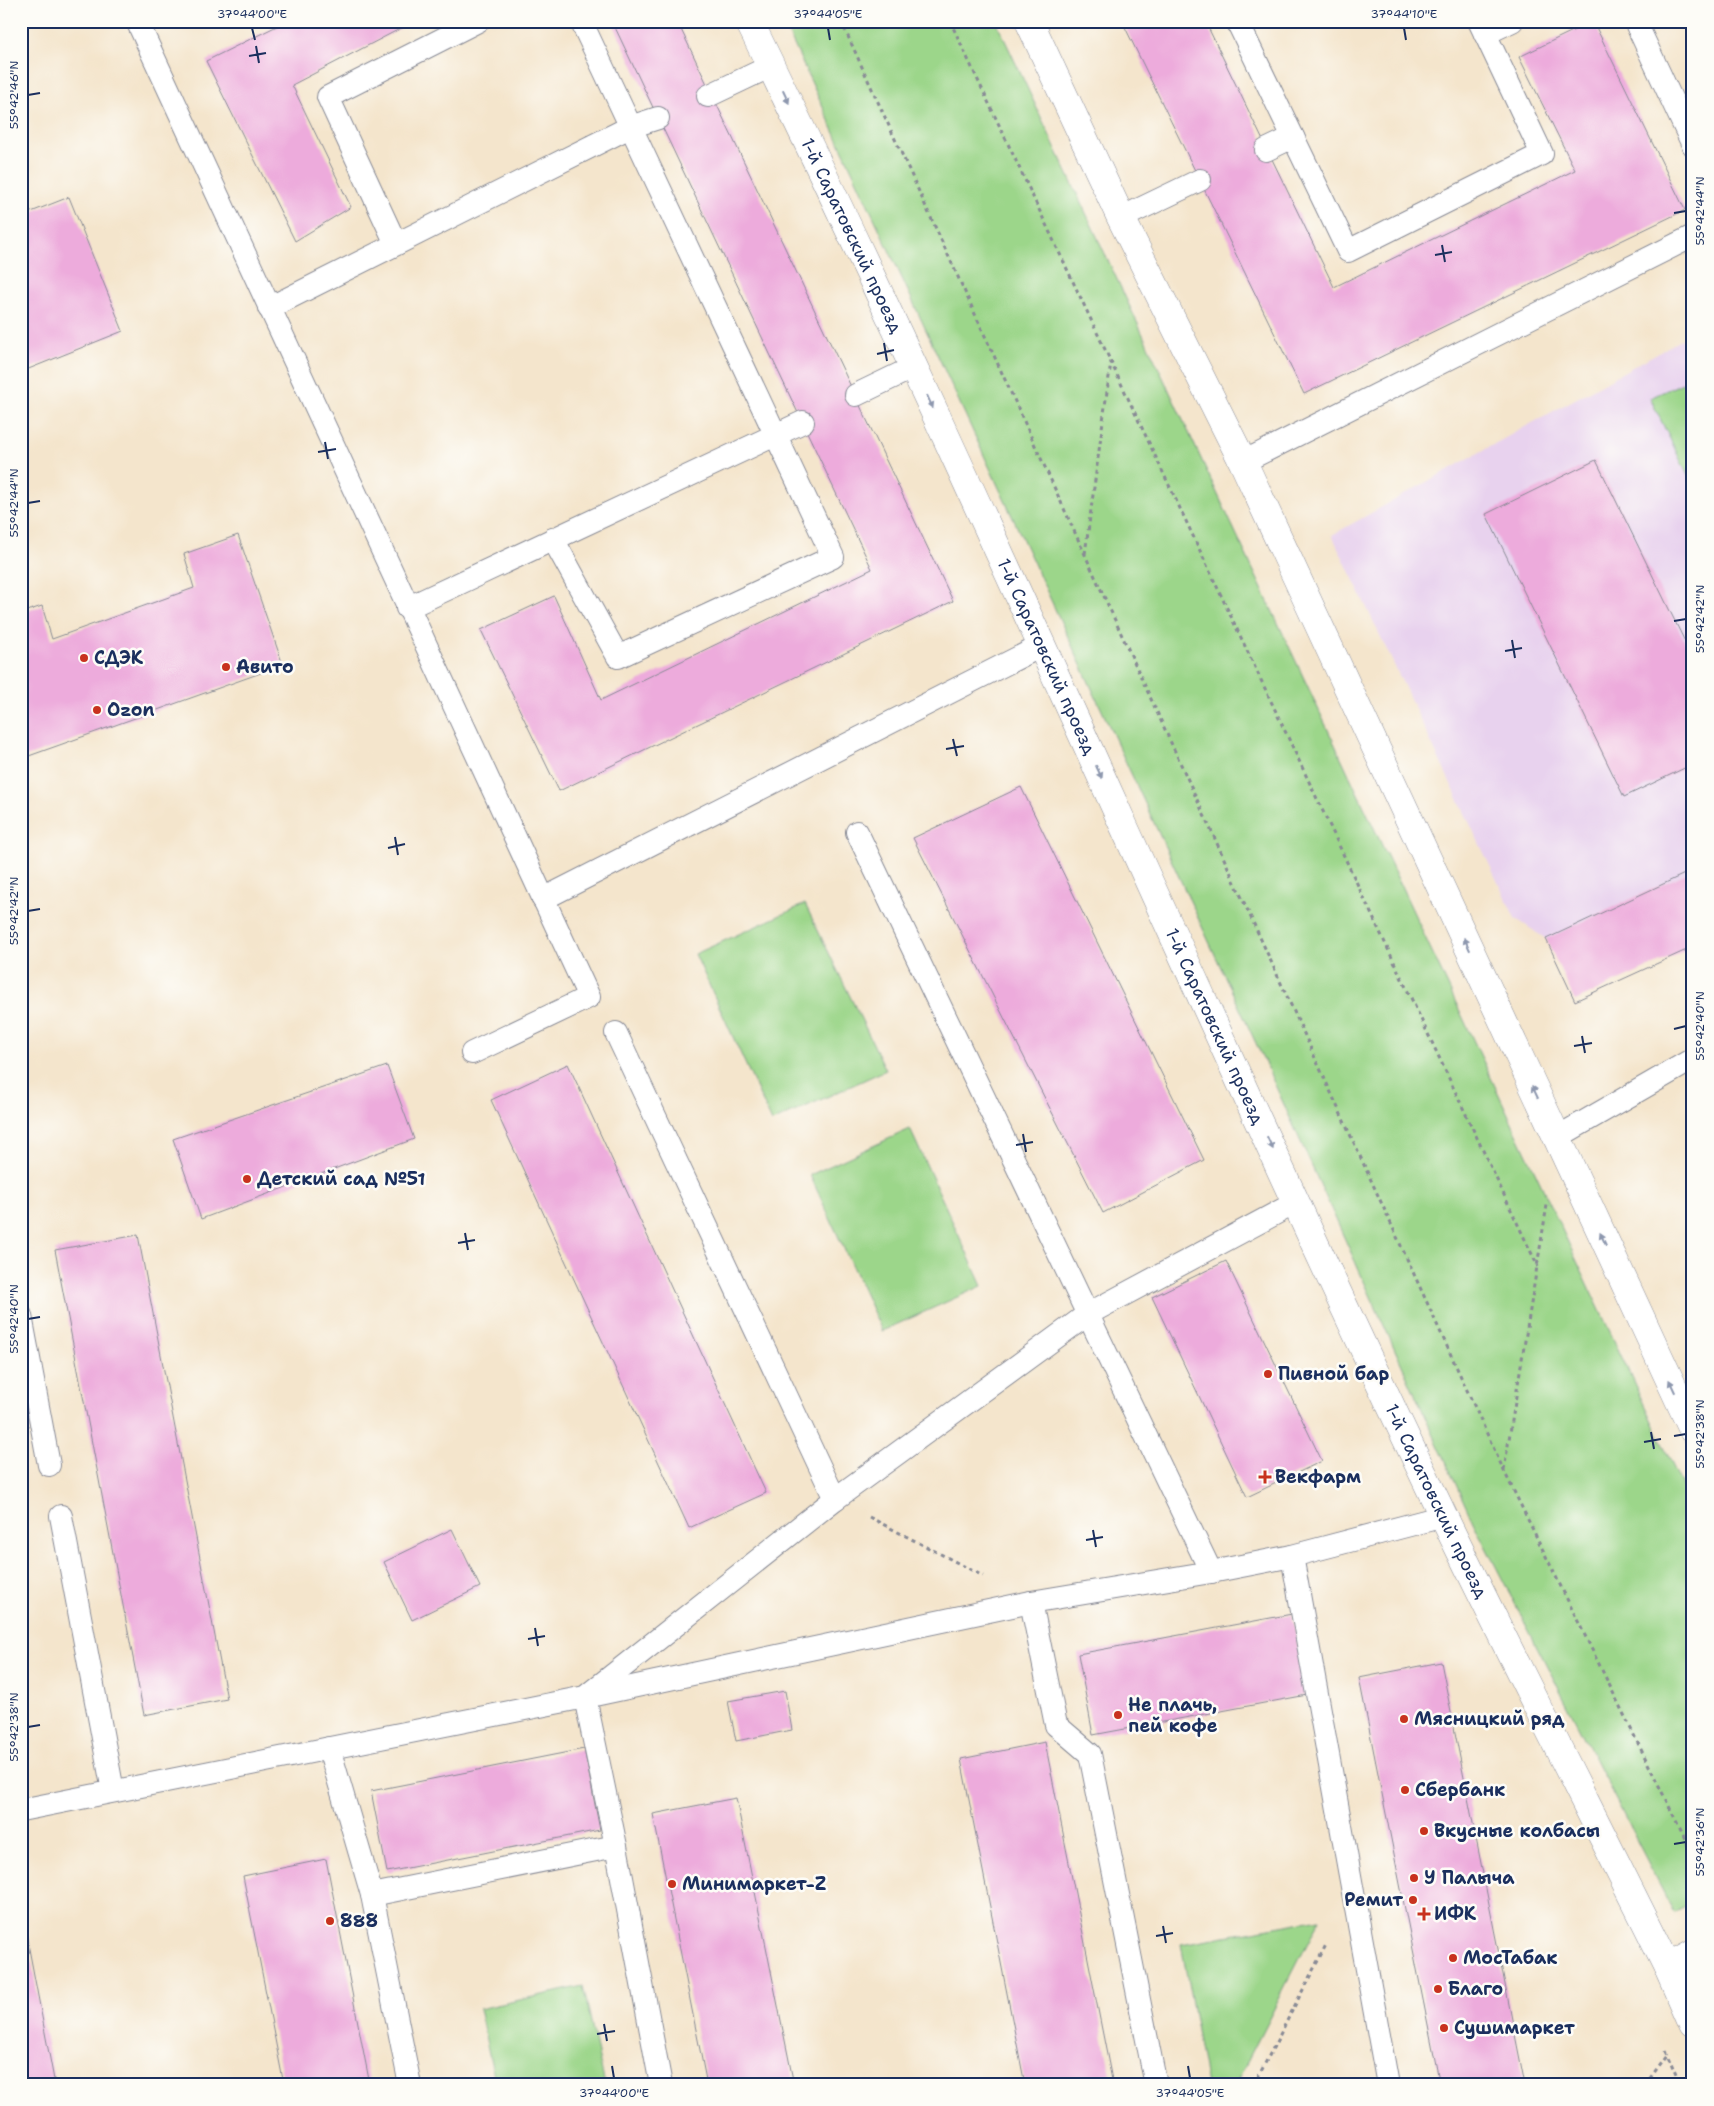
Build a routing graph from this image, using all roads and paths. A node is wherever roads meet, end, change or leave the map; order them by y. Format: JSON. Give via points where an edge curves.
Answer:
{"nodes":[{"id":1,"x":137,"y":21,"type":"edge"},
{"id":2,"x":478,"y":21,"type":"edge"},
{"id":3,"x":581,"y":21,"type":"edge"},
{"id":4,"x":750,"y":21,"type":"edge"},
{"id":5,"x":841,"y":21,"type":"edge"},
{"id":6,"x":950,"y":21,"type":"edge"},
{"id":7,"x":1029,"y":21,"type":"edge"},
{"id":8,"x":1237,"y":21,"type":"edge"},
{"id":9,"x":1512,"y":21,"type":"edge"},
{"id":10,"x":1635,"y":21,"type":"edge"},
{"id":11,"x":1482,"y":28,"type":"edge"},
{"id":12,"x":771,"y":66,"type":"junction"},
{"id":13,"x":708,"y":96,"type":"dead end"},
{"id":14,"x":658,"y":118,"type":"dead end"},
{"id":15,"x":630,"y":127,"type":"junction"},
{"id":16,"x":1293,"y":137,"type":"junction"},
{"id":17,"x":1693,"y":145,"type":"edge"},
{"id":18,"x":1266,"y":150,"type":"dead end"},
{"id":19,"x":1200,"y":180,"type":"dead end"},
{"id":20,"x":1121,"y":218,"type":"junction"},
{"id":21,"x":1693,"y":236,"type":"edge"},
{"id":22,"x":396,"y":244,"type":"junction"},
{"id":23,"x":269,"y":308,"type":"junction"},
{"id":24,"x":1111,"y":362,"type":"junction"},
{"id":25,"x":914,"y":367,"type":"junction"},
{"id":26,"x":856,"y":395,"type":"dead end"},
{"id":27,"x":803,"y":422,"type":"dead end"},
{"id":28,"x":776,"y":435,"type":"junction"},
{"id":29,"x":1243,"y":462,"type":"junction"},
{"id":30,"x":553,"y":539,"type":"junction"},
{"id":31,"x":1085,"y":555,"type":"junction"},
{"id":32,"x":407,"y":608,"type":"junction"},
{"id":33,"x":1041,"y":646,"type":"junction"},
{"id":34,"x":858,"y":832,"type":"dead end"},
{"id":35,"x":543,"y":899,"type":"junction"},
{"id":36,"x":616,"y":1033,"type":"dead end"},
{"id":37,"x":472,"y":1054,"type":"dead end"},
{"id":38,"x":1693,"y":1059,"type":"edge"},
{"id":39,"x":1556,"y":1138,"type":"junction"},
{"id":40,"x":1297,"y":1202,"type":"junction"},
{"id":41,"x":1547,"y":1203,"type":"dead end"},
{"id":42,"x":1538,"y":1267,"type":"junction"},
{"id":43,"x":1088,"y":1314,"type":"junction"},
{"id":44,"x":21,"y":1316,"type":"edge"},
{"id":45,"x":1693,"y":1430,"type":"edge"},
{"id":46,"x":49,"y":1465,"type":"dead end"},
{"id":47,"x":1504,"y":1471,"type":"junction"},
{"id":48,"x":835,"y":1499,"type":"junction"},
{"id":49,"x":61,"y":1516,"type":"dead end"},
{"id":50,"x":1444,"y":1516,"type":"junction"},
{"id":51,"x":1292,"y":1556,"type":"junction"},
{"id":52,"x":1211,"y":1572,"type":"junction"},
{"id":53,"x":1031,"y":1602,"type":"junction"},
{"id":54,"x":585,"y":1697,"type":"junction"},
{"id":55,"x":329,"y":1748,"type":"junction"},
{"id":56,"x":113,"y":1792,"type":"junction"},
{"id":57,"x":21,"y":1810,"type":"edge"},
{"id":58,"x":616,"y":1846,"type":"junction"},
{"id":59,"x":1693,"y":1855,"type":"edge"},
{"id":60,"x":1353,"y":1891,"type":"junction"},
{"id":61,"x":372,"y":1895,"type":"junction"},
{"id":62,"x":1693,"y":1953,"type":"edge"},
{"id":63,"x":1668,"y":1967,"type":"junction"},
{"id":64,"x":1693,"y":2024,"type":"edge"},
{"id":65,"x":1667,"y":2055,"type":"dead end"},
{"id":66,"x":410,"y":2085,"type":"edge"},
{"id":67,"x":661,"y":2085,"type":"edge"},
{"id":68,"x":1156,"y":2085,"type":"edge"},
{"id":69,"x":1254,"y":2085,"type":"edge"},
{"id":70,"x":1388,"y":2085,"type":"edge"},
{"id":71,"x":1645,"y":2085,"type":"edge"}],
"edges":[{"from":1,"to":23,"type":"lane"},
{"from":2,"to":22,"type":"lane","via":[[328,97]]},
{"from":3,"to":15,"type":"lane"},
{"from":4,"to":12,"type":"street","name":"1-й Саратовский проезд"},
{"from":5,"to":31,"type":"path"},
{"from":6,"to":24,"type":"path"},
{"from":7,"to":20,"type":"street"},
{"from":8,"to":16,"type":"lane"},
{"from":9,"to":11,"type":"lane"},
{"from":10,"to":17,"type":"lane"},
{"from":11,"to":16,"type":"lane","via":[[1542,154],[1348,251]]},
{"from":12,"to":13,"type":"lane"},
{"from":12,"to":25,"type":"street","name":"1-й Саратовский проезд","one_way":true},
{"from":14,"to":15,"type":"lane"},
{"from":15,"to":22,"type":"lane"},
{"from":15,"to":28,"type":"lane"},
{"from":16,"to":18,"type":"lane"},
{"from":19,"to":20,"type":"lane"},
{"from":20,"to":29,"type":"street"},
{"from":21,"to":29,"type":"lane"},
{"from":22,"to":23,"type":"lane"},
{"from":23,"to":32,"type":"lane"},
{"from":24,"to":31,"type":"path"},
{"from":24,"to":42,"type":"path"},
{"from":25,"to":26,"type":"lane"},
{"from":25,"to":33,"type":"street","name":"1-й Саратовский проезд","one_way":true},
{"from":27,"to":28,"type":"lane"},
{"from":28,"to":30,"type":"lane"},
{"from":28,"to":30,"type":"lane","via":[[833,557],[618,657]]},
{"from":39,"to":29,"type":"street","one_way":true},
{"from":30,"to":32,"type":"lane"},
{"from":31,"to":47,"type":"path"},
{"from":32,"to":35,"type":"lane"},
{"from":33,"to":35,"type":"lane"},
{"from":33,"to":40,"type":"street","name":"1-й Саратовский проезд","one_way":true},
{"from":34,"to":43,"type":"lane"},
{"from":35,"to":37,"type":"lane","via":[[589,997]]},
{"from":36,"to":48,"type":"lane"},
{"from":38,"to":39,"type":"lane"},
{"from":45,"to":39,"type":"street","one_way":true},
{"from":40,"to":43,"type":"lane"},
{"from":40,"to":50,"type":"street","name":"1-й Саратовский проезд"},
{"from":41,"to":42,"type":"path"},
{"from":42,"to":47,"type":"path"},
{"from":43,"to":48,"type":"lane"},
{"from":43,"to":52,"type":"lane"},
{"from":44,"to":46,"type":"lane"},
{"from":47,"to":59,"type":"path"},
{"from":48,"to":53,"type":"path"},
{"from":48,"to":54,"type":"lane"},
{"from":49,"to":56,"type":"lane"},
{"from":50,"to":51,"type":"lane"},
{"from":50,"to":63,"type":"street","name":"1-й Саратовский проезд"},
{"from":51,"to":52,"type":"lane"},
{"from":51,"to":60,"type":"lane"},
{"from":52,"to":53,"type":"lane"},
{"from":53,"to":54,"type":"lane"},
{"from":53,"to":68,"type":"lane","via":[[1056,1725],[1090,1754]]},
{"from":54,"to":55,"type":"lane"},
{"from":54,"to":58,"type":"lane"},
{"from":55,"to":56,"type":"lane"},
{"from":55,"to":61,"type":"lane"},
{"from":56,"to":57,"type":"lane"},
{"from":58,"to":61,"type":"lane"},
{"from":58,"to":67,"type":"lane"},
{"from":60,"to":69,"type":"path"},
{"from":60,"to":70,"type":"lane"},
{"from":61,"to":66,"type":"lane"},
{"from":62,"to":63,"type":"street"},
{"from":63,"to":64,"type":"street","name":"1-й Саратовский проезд"},
{"from":65,"to":71,"type":"path"}]}
